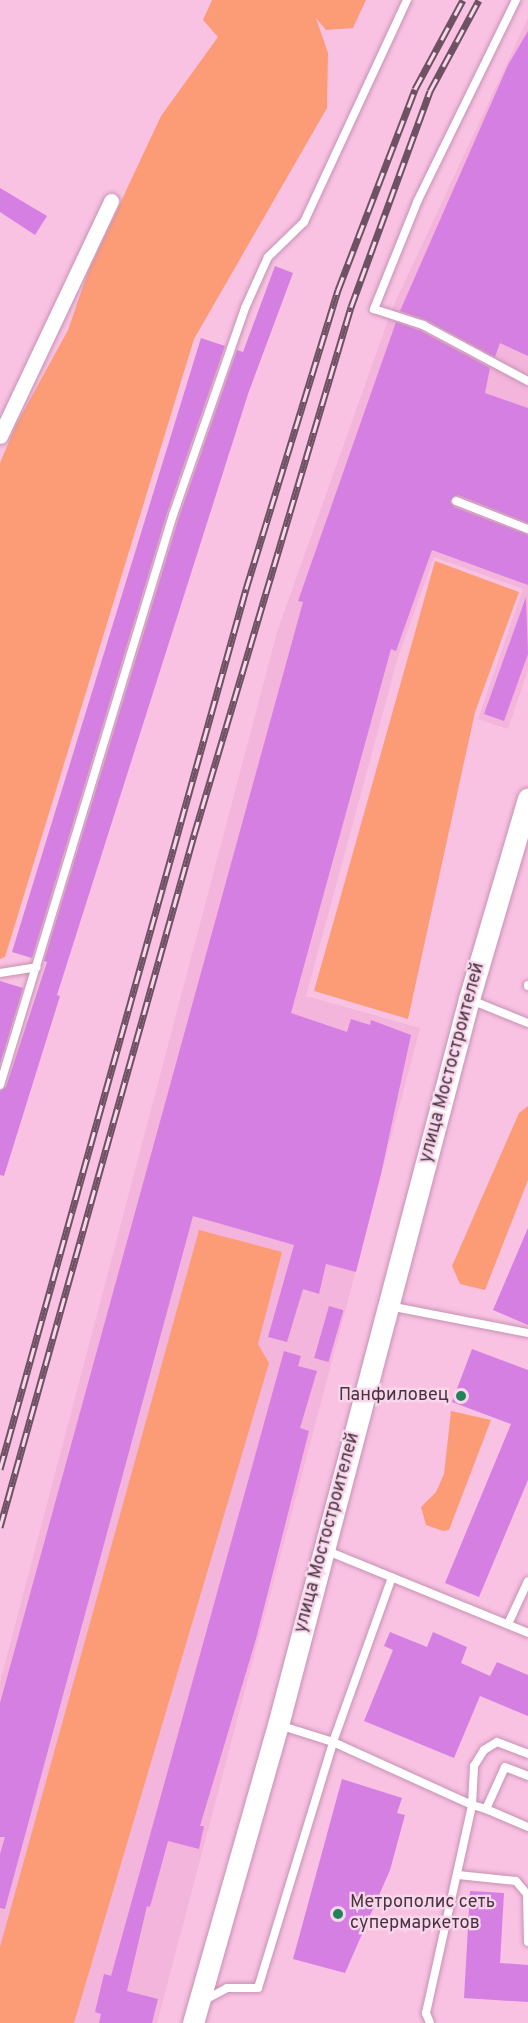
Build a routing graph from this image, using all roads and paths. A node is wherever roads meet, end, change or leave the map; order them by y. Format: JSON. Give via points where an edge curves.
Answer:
{"nodes":[{"id":1,"x":407,"y":0,"type":"edge"},
{"id":2,"x":516,"y":0,"type":"edge"},
{"id":3,"x":111,"y":201,"type":"dead end"},
{"id":4,"x":528,"y":381,"type":"edge"},
{"id":5,"x":0,"y":436,"type":"edge"},
{"id":6,"x":456,"y":501,"type":"dead end"},
{"id":7,"x":528,"y":529,"type":"edge"},
{"id":8,"x":528,"y":799,"type":"edge"},
{"id":9,"x":37,"y":967,"type":"junction"},
{"id":10,"x":0,"y":973,"type":"edge"},
{"id":11,"x":469,"y":999,"type":"junction"},
{"id":12,"x":528,"y":1023,"type":"edge"},
{"id":13,"x":0,"y":1085,"type":"edge"},
{"id":14,"x":388,"y":1306,"type":"junction"},
{"id":15,"x":528,"y":1333,"type":"edge"},
{"id":16,"x":324,"y":1550,"type":"junction"},
{"id":17,"x":392,"y":1577,"type":"junction"},
{"id":18,"x":528,"y":1581,"type":"edge"},
{"id":19,"x":508,"y":1624,"type":"junction"},
{"id":20,"x":528,"y":1633,"type":"edge"},
{"id":21,"x":278,"y":1725,"type":"junction"},
{"id":22,"x":333,"y":1742,"type":"junction"},
{"id":23,"x":528,"y":1754,"type":"edge"},
{"id":24,"x":528,"y":1776,"type":"edge"},
{"id":25,"x":472,"y":1805,"type":"junction"},
{"id":26,"x":486,"y":1809,"type":"junction"},
{"id":27,"x":528,"y":1827,"type":"edge"},
{"id":28,"x":458,"y":1875,"type":"junction"},
{"id":29,"x":528,"y":1942,"type":"edge"},
{"id":30,"x":196,"y":2013,"type":"edge"},
{"id":31,"x":430,"y":2023,"type":"edge"}],
"edges":[{"from":1,"to":9,"type":"lane","via":[[304,222],[268,257],[245,308],[173,515]]},
{"from":2,"to":4,"type":"lane","via":[[418,200],[374,309],[423,325]]},
{"from":3,"to":5,"type":"street"},
{"from":6,"to":7,"type":"lane"},
{"from":8,"to":11,"type":"main road","name":"улица Мостостроителей"},
{"from":9,"to":10,"type":"lane"},
{"from":9,"to":13,"type":"lane"},
{"from":11,"to":12,"type":"lane"},
{"from":11,"to":14,"type":"main road","name":"улица Мостостроителей"},
{"from":14,"to":15,"type":"lane"},
{"from":14,"to":16,"type":"main road","name":"улица Мостостроителей"},
{"from":16,"to":17,"type":"lane"},
{"from":16,"to":21,"type":"main road","name":"улица Мостостроителей"},
{"from":17,"to":19,"type":"lane"},
{"from":17,"to":22,"type":"lane"},
{"from":18,"to":19,"type":"lane"},
{"from":19,"to":20,"type":"lane"},
{"from":21,"to":22,"type":"lane"},
{"from":21,"to":30,"type":"main road","name":"улица Мостостроителей"},
{"from":22,"to":25,"type":"lane"},
{"from":22,"to":30,"type":"lane","via":[[258,1988],[227,1988]]},
{"from":23,"to":25,"type":"lane","via":[[497,1742],[484,1750],[474,1766]]},
{"from":24,"to":26,"type":"lane","via":[[505,1767]]},
{"from":25,"to":26,"type":"lane"},
{"from":25,"to":28,"type":"lane"},
{"from":26,"to":27,"type":"lane"},
{"from":28,"to":29,"type":"lane","via":[[516,1881],[527,1894]]},
{"from":28,"to":31,"type":"lane","via":[[426,2013]]}]}
